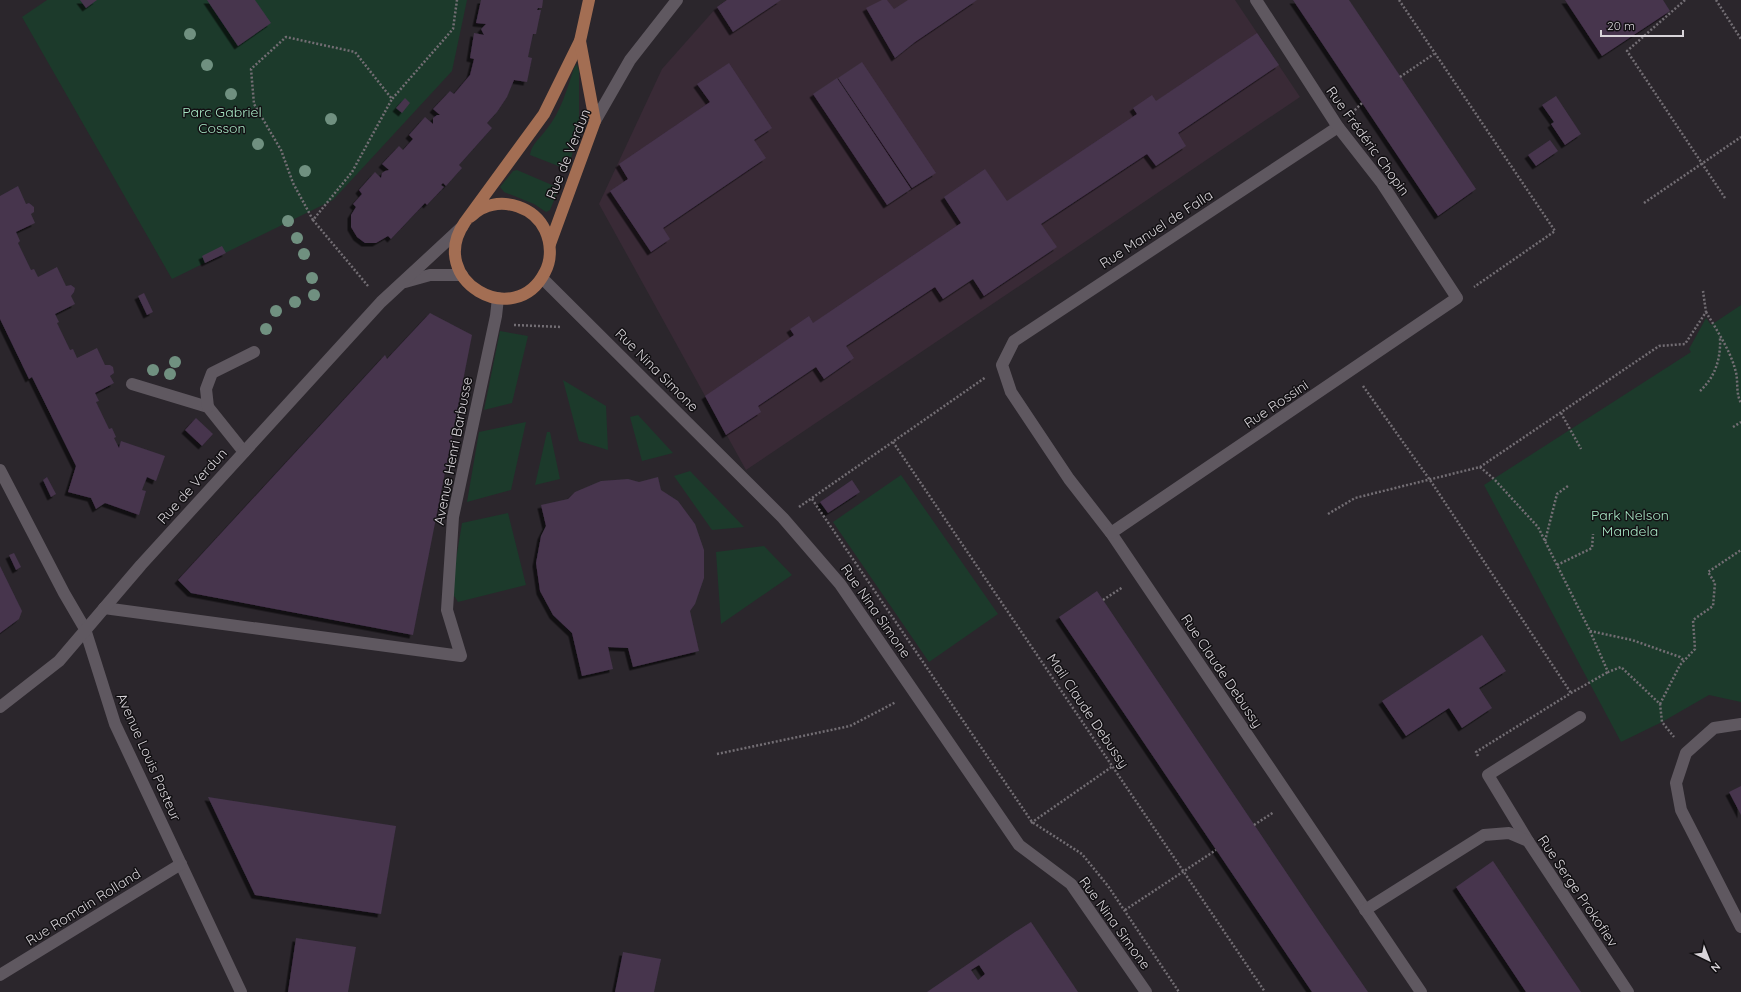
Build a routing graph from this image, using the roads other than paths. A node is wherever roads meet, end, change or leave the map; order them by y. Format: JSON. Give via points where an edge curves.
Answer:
{"nodes":[{"id":1,"x":589,"y":0,"type":"edge"},
{"id":2,"x":677,"y":0,"type":"edge"},
{"id":3,"x":1256,"y":0,"type":"edge"},
{"id":4,"x":580,"y":41,"type":"junction"},
{"id":5,"x":595,"y":121,"type":"junction"},
{"id":6,"x":1338,"y":127,"type":"junction"},
{"id":7,"x":470,"y":217,"type":"junction"},
{"id":8,"x":462,"y":227,"type":"junction"},
{"id":9,"x":550,"y":244,"type":"junction"},
{"id":10,"x":462,"y":275,"type":"junction"},
{"id":11,"x":542,"y":278,"type":"junction"},
{"id":12,"x":404,"y":282,"type":"junction"},
{"id":13,"x":498,"y":298,"type":"junction"},
{"id":14,"x":1457,"y":298,"type":"joint"},
{"id":15,"x":254,"y":352,"type":"dead end"},
{"id":16,"x":1002,"y":366,"type":"joint"},
{"id":17,"x":132,"y":384,"type":"dead end"},
{"id":18,"x":208,"y":407,"type":"junction"},
{"id":19,"x":244,"y":452,"type":"junction"},
{"id":20,"x":0,"y":470,"type":"edge"},
{"id":21,"x":1111,"y":533,"type":"junction"},
{"id":22,"x":104,"y":608,"type":"junction"},
{"id":23,"x":85,"y":629,"type":"junction"},
{"id":24,"x":0,"y":707,"type":"edge"},
{"id":25,"x":1580,"y":717,"type":"dead end"},
{"id":26,"x":1741,"y":724,"type":"edge"},
{"id":27,"x":1528,"y":841,"type":"junction"},
{"id":28,"x":181,"y":864,"type":"junction"},
{"id":29,"x":1366,"y":910,"type":"junction"},
{"id":30,"x":1741,"y":927,"type":"edge"},
{"id":31,"x":0,"y":975,"type":"edge"},
{"id":32,"x":241,"y":992,"type":"edge"},
{"id":33,"x":1146,"y":992,"type":"edge"},
{"id":34,"x":1421,"y":992,"type":"edge"},
{"id":35,"x":1628,"y":992,"type":"edge"}],
"edges":[{"from":1,"to":4,"type":"main road"},
{"from":2,"to":5,"type":"street","name":"Rue de Verdun","via":[[630,60]]},
{"from":3,"to":6,"type":"street","name":"Rue Frédéric Chopin"},
{"from":4,"to":5,"type":"main road"},
{"from":4,"to":7,"type":"main road","via":[[544,114]]},
{"from":5,"to":9,"type":"main road","name":"Rue de Verdun"},
{"from":6,"to":14,"type":"street","name":"Rue Frédéric Chopin","via":[[1381,182]]},
{"from":6,"to":16,"type":"street","name":"Rue Manuel de Falla","via":[[1014,340]]},
{"from":7,"to":8,"type":"main road"},
{"from":7,"to":9,"type":"main road","via":[[482,208],[496,204],[511,204],[525,209],[537,218]]},
{"from":8,"to":10,"type":"main road","via":[[455,251]]},
{"from":8,"to":12,"type":"street","name":"Rue de Verdun"},
{"from":9,"to":11,"type":"main road","via":[[548,267]]},
{"from":10,"to":12,"type":"street","name":"Rue de Verdun","via":[[430,274]]},
{"from":10,"to":13,"type":"main road","via":[[471,287],[483,295]]},
{"from":11,"to":13,"type":"main road","via":[[527,292],[513,298]]},
{"from":11,"to":33,"type":"street","name":"Rue Nina Simone","via":[[783,518],[840,584],[1011,835],[1019,845],[1071,884]]},
{"from":12,"to":19,"type":"street","name":"Rue de Verdun","via":[[381,302]]},
{"from":13,"to":22,"type":"street","name":"Avenue Henri Barbusse","via":[[453,517],[447,610],[461,656]]},
{"from":14,"to":21,"type":"street","name":"Rue Rossini"},
{"from":15,"to":18,"type":"street","via":[[212,373],[206,389]]},
{"from":16,"to":21,"type":"street","name":"Rue Claude Debussy","via":[[1011,392],[1069,479]]},
{"from":17,"to":18,"type":"street"},
{"from":18,"to":19,"type":"street"},
{"from":19,"to":22,"type":"street","name":"Rue de Verdun"},
{"from":20,"to":23,"type":"street","name":"Avenue Louis Pasteur"},
{"from":21,"to":29,"type":"street","name":"Rue Claude Debussy"},
{"from":22,"to":23,"type":"street","name":"Rue de Verdun"},
{"from":23,"to":24,"type":"street","name":"Rue de Verdun","via":[[59,661]]},
{"from":23,"to":28,"type":"street","name":"Avenue Louis Pasteur","via":[[115,724]]},
{"from":25,"to":27,"type":"street","via":[[1488,774]]},
{"from":26,"to":30,"type":"street","via":[[1714,728],[1686,753],[1676,784],[1681,810]]},
{"from":27,"to":29,"type":"street","name":"Rue Serge Prokofiev","via":[[1509,833],[1484,835]]},
{"from":27,"to":35,"type":"street","name":"Rue Serge Prokofiev"},
{"from":28,"to":31,"type":"street","name":"Rue Romain Rolland"},
{"from":28,"to":32,"type":"street","name":"Avenue Louis Pasteur"},
{"from":29,"to":34,"type":"street","name":"Rue Claude Debussy"}]}
